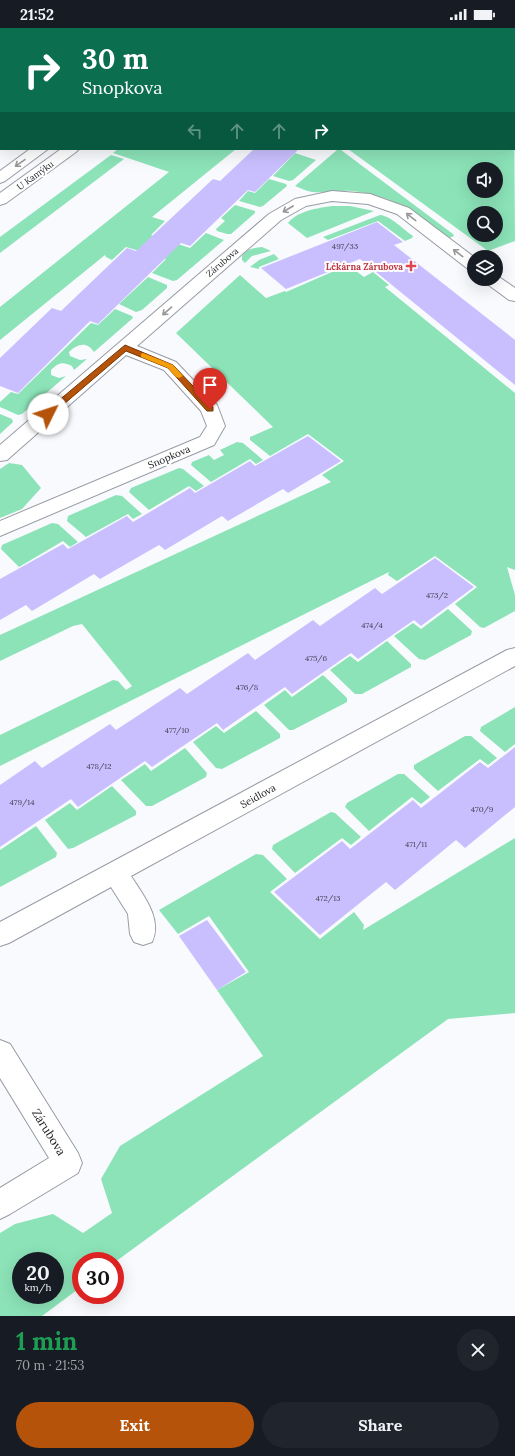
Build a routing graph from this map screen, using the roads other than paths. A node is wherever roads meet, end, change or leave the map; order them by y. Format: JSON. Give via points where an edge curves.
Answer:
{"nodes":[{"id":1,"x":39,"y":150,"type":"edge"},
{"id":2,"x":70,"y":150,"type":"edge"},
{"id":3,"x":0,"y":178,"type":"edge"},
{"id":4,"x":0,"y":200,"type":"edge"},
{"id":5,"x":467,"y":260,"type":"edge"},
{"id":6,"x":501,"y":286,"type":"edge"},
{"id":7,"x":515,"y":296,"type":"edge"},
{"id":8,"x":125,"y":348,"type":"junction"},
{"id":9,"x":0,"y":455,"type":"edge"},
{"id":10,"x":0,"y":529,"type":"edge"},
{"id":11,"x":515,"y":656,"type":"edge"},
{"id":12,"x":116,"y":874,"type":"junction"},
{"id":13,"x":143,"y":934,"type":"dead end"},
{"id":14,"x":0,"y":935,"type":"edge"},
{"id":15,"x":0,"y":1053,"type":"edge"},
{"id":16,"x":0,"y":1204,"type":"edge"}],
"edges":[{"from":1,"to":3,"type":"street","name":"U Kamýku","one_way":true},
{"from":2,"to":4,"type":"street","name":"U Kamýku"},
{"from":5,"to":8,"type":"street","name":"Zárubova","one_way":true,"via":[[403,212],[376,201],[332,196],[301,202],[275,217]]},
{"from":6,"to":7,"type":"street"},
{"from":8,"to":9,"type":"street","name":"Zárubova"},
{"from":8,"to":10,"type":"street","name":"Snopkova","via":[[170,366],[210,409],[216,426],[207,441]]},
{"from":11,"to":12,"type":"street","name":"Seidlova"},
{"from":12,"to":13,"type":"street","via":[[140,912]]},
{"from":12,"to":14,"type":"street","name":"Seidlova"},
{"from":15,"to":16,"type":"street","name":"Zárubova","via":[[68,1163]]}]}
